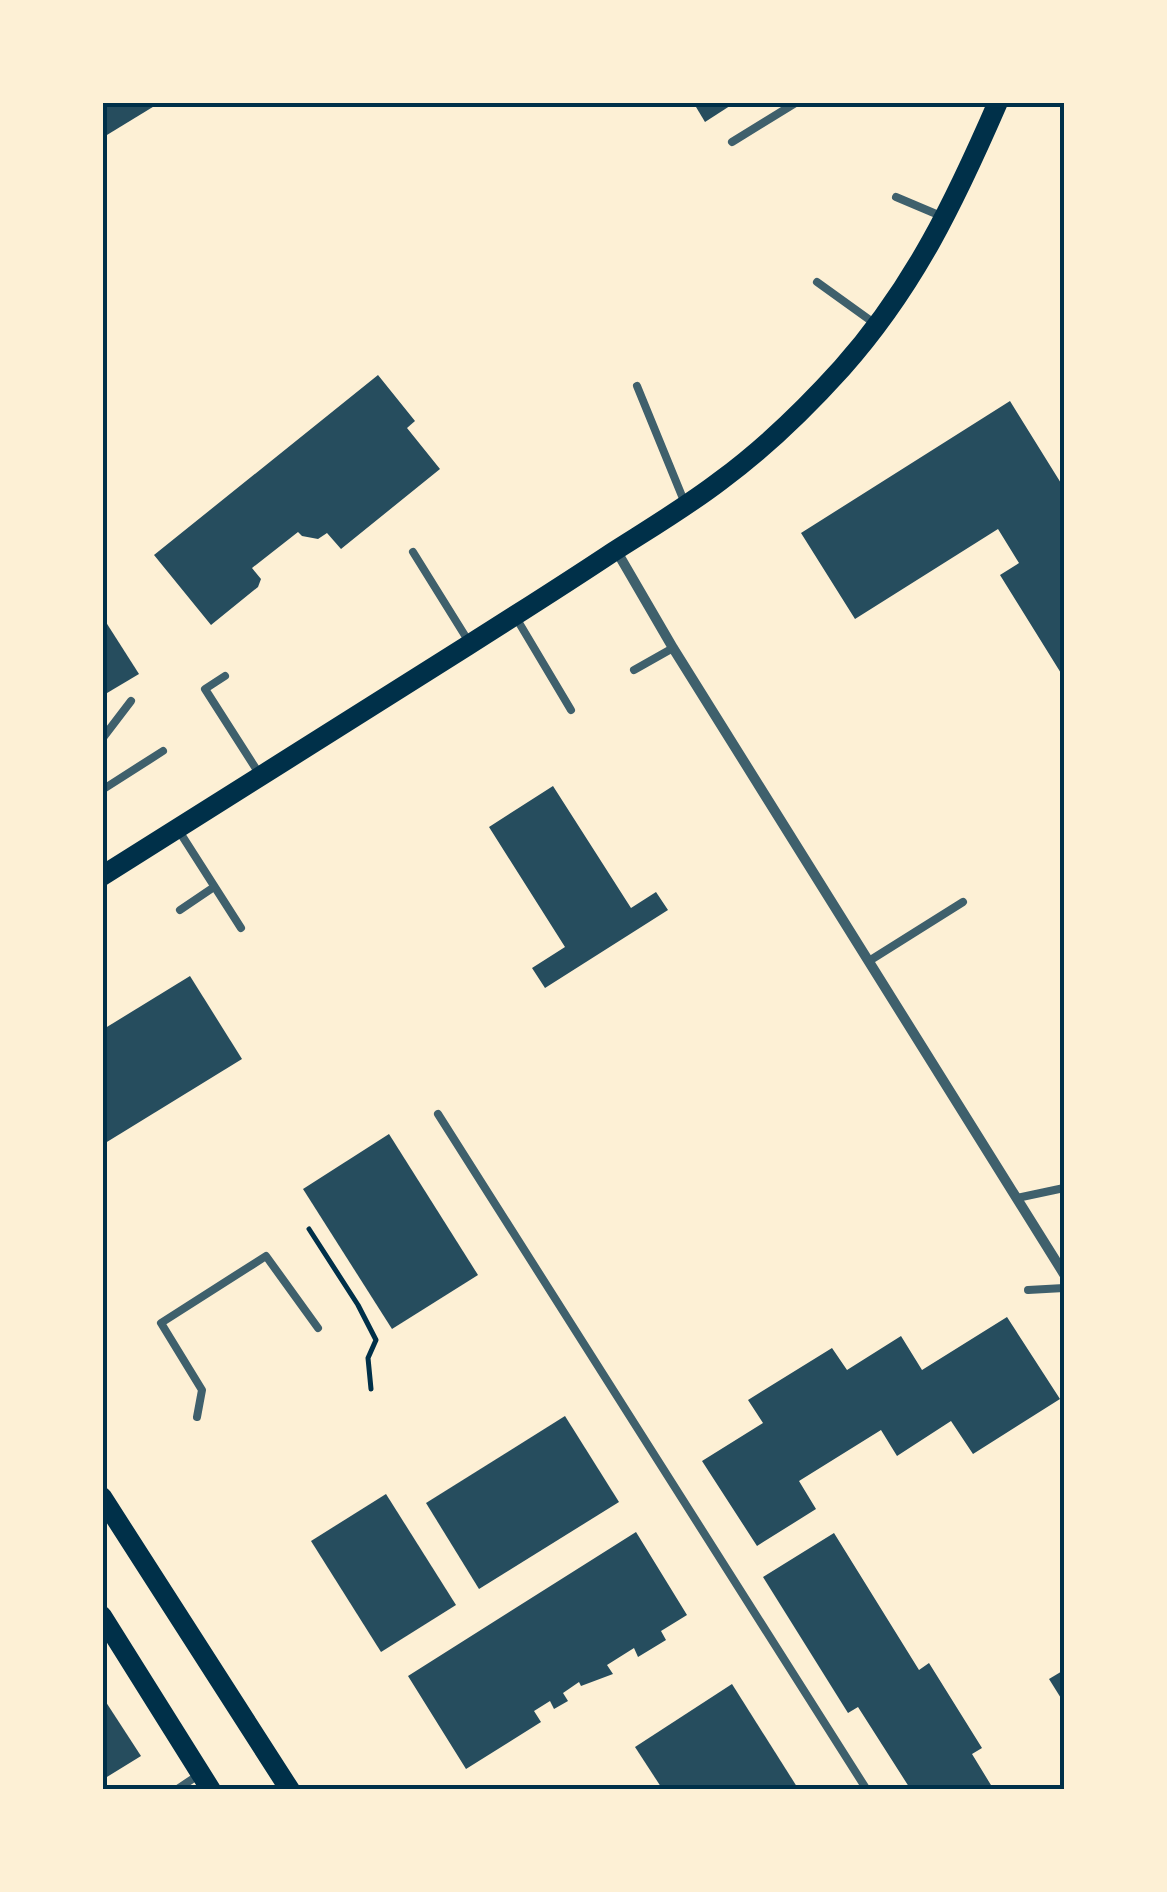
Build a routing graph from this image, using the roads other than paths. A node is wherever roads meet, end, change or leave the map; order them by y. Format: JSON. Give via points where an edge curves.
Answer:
{"nodes":[{"id":1,"x":797,"y":102,"type":"edge"},
{"id":2,"x":998,"y":102,"type":"edge"},
{"id":3,"x":732,"y":142,"type":"dead end"},
{"id":4,"x":896,"y":197,"type":"dead end"},
{"id":5,"x":945,"y":218,"type":"junction"},
{"id":6,"x":817,"y":282,"type":"dead end"},
{"id":7,"x":877,"y":325,"type":"junction"},
{"id":8,"x":637,"y":386,"type":"dead end"},
{"id":9,"x":686,"y":506,"type":"junction"},
{"id":10,"x":616,"y":550,"type":"junction"},
{"id":11,"x":414,"y":552,"type":"dead end"},
{"id":12,"x":515,"y":616,"type":"junction"},
{"id":13,"x":470,"y":644,"type":"junction"},
{"id":14,"x":673,"y":648,"type":"junction"},
{"id":15,"x":634,"y":670,"type":"dead end"},
{"id":16,"x":225,"y":676,"type":"dead end"},
{"id":17,"x":131,"y":701,"type":"dead end"},
{"id":18,"x":571,"y":710,"type":"dead end"},
{"id":19,"x":102,"y":739,"type":"edge"},
{"id":20,"x":163,"y":751,"type":"dead end"},
{"id":21,"x":261,"y":775,"type":"junction"},
{"id":22,"x":102,"y":790,"type":"edge"},
{"id":23,"x":178,"y":829,"type":"junction"},
{"id":24,"x":102,"y":876,"type":"edge"},
{"id":25,"x":214,"y":887,"type":"junction"},
{"id":26,"x":963,"y":902,"type":"dead end"},
{"id":27,"x":180,"y":910,"type":"dead end"},
{"id":28,"x":241,"y":928,"type":"dead end"},
{"id":29,"x":868,"y":960,"type":"junction"},
{"id":30,"x":438,"y":1114,"type":"dead end"},
{"id":31,"x":1064,"y":1188,"type":"edge"},
{"id":32,"x":1017,"y":1198,"type":"junction"},
{"id":33,"x":1064,"y":1274,"type":"edge"},
{"id":34,"x":1064,"y":1288,"type":"edge"},
{"id":35,"x":1028,"y":1290,"type":"dead end"},
{"id":36,"x":318,"y":1328,"type":"dead end"},
{"id":37,"x":197,"y":1417,"type":"dead end"},
{"id":38,"x":102,"y":1496,"type":"edge"},
{"id":39,"x":102,"y":1616,"type":"edge"},
{"id":40,"x":206,"y":1782,"type":"edge"},
{"id":41,"x":176,"y":1790,"type":"edge"},
{"id":42,"x":290,"y":1790,"type":"edge"},
{"id":43,"x":867,"y":1790,"type":"edge"}],
"edges":[{"from":1,"to":3,"type":"lane"},
{"from":2,"to":5,"type":"main road"},
{"from":4,"to":5,"type":"lane"},
{"from":5,"to":7,"type":"main road"},
{"from":6,"to":7,"type":"lane"},
{"from":7,"to":9,"type":"main road","via":[[766,444]]},
{"from":8,"to":9,"type":"lane"},
{"from":9,"to":10,"type":"main road"},
{"from":10,"to":12,"type":"main road"},
{"from":10,"to":14,"type":"street"},
{"from":11,"to":13,"type":"lane"},
{"from":12,"to":13,"type":"main road"},
{"from":12,"to":18,"type":"lane"},
{"from":13,"to":21,"type":"main road"},
{"from":14,"to":15,"type":"lane"},
{"from":14,"to":29,"type":"street"},
{"from":16,"to":21,"type":"lane","via":[[206,689]]},
{"from":17,"to":19,"type":"lane"},
{"from":20,"to":22,"type":"lane"},
{"from":21,"to":23,"type":"main road"},
{"from":23,"to":24,"type":"main road"},
{"from":23,"to":25,"type":"lane"},
{"from":25,"to":27,"type":"lane"},
{"from":25,"to":28,"type":"lane"},
{"from":26,"to":29,"type":"lane"},
{"from":29,"to":32,"type":"street"},
{"from":30,"to":43,"type":"lane"},
{"from":31,"to":32,"type":"lane"},
{"from":32,"to":33,"type":"street"},
{"from":34,"to":35,"type":"lane"},
{"from":36,"to":37,"type":"lane","via":[[266,1256],[161,1323],[202,1390]]},
{"from":38,"to":42,"type":"main road"},
{"from":39,"to":40,"type":"main road"},
{"from":40,"to":41,"type":"lane"}]}
